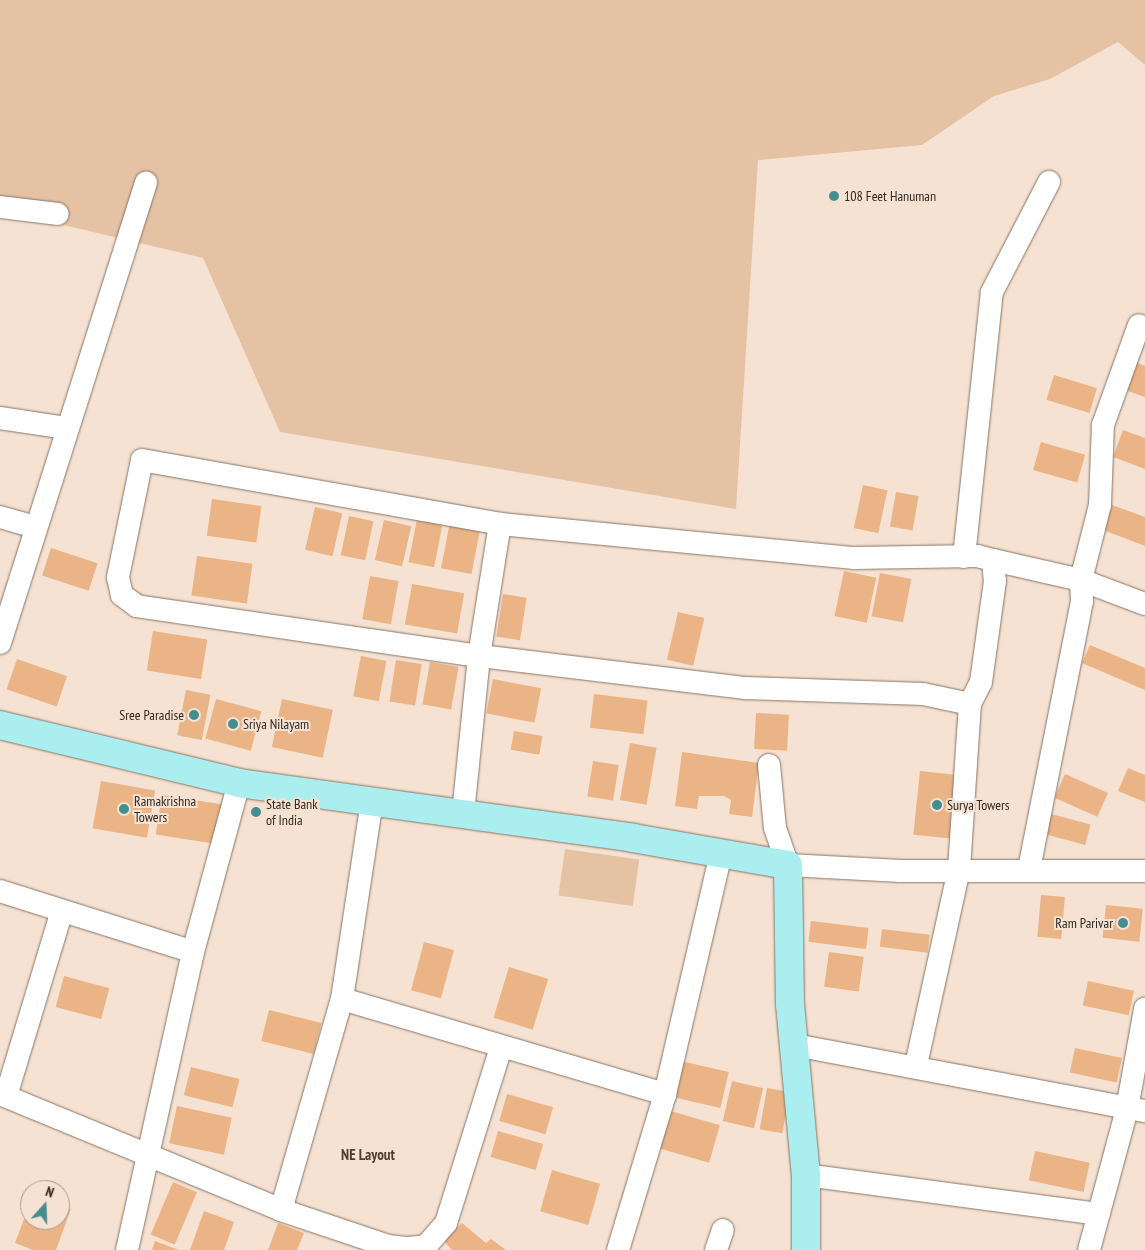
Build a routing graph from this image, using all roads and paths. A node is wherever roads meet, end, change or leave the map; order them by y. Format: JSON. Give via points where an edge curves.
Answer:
{"nodes":[{"id":1,"x":146,"y":182,"type":"dead end"},
{"id":2,"x":1049,"y":182,"type":"dead end"},
{"id":3,"x":0,"y":207,"type":"edge"},
{"id":4,"x":58,"y":214,"type":"dead end"},
{"id":5,"x":1139,"y":325,"type":"dead end"},
{"id":6,"x":0,"y":418,"type":"edge"},
{"id":7,"x":68,"y":428,"type":"junction"},
{"id":8,"x":0,"y":517,"type":"edge"},
{"id":9,"x":500,"y":524,"type":"junction"},
{"id":10,"x":36,"y":527,"type":"junction"},
{"id":11,"x":964,"y":557,"type":"junction"},
{"id":12,"x":993,"y":560,"type":"junction"},
{"id":13,"x":1081,"y":580,"type":"junction"},
{"id":14,"x":1145,"y":604,"type":"edge"},
{"id":15,"x":0,"y":644,"type":"edge"},
{"id":16,"x":479,"y":656,"type":"junction"},
{"id":17,"x":970,"y":704,"type":"junction"},
{"id":18,"x":0,"y":725,"type":"edge"},
{"id":19,"x":769,"y":765,"type":"dead end"},
{"id":20,"x":238,"y":783,"type":"junction"},
{"id":21,"x":372,"y":801,"type":"junction"},
{"id":22,"x":463,"y":814,"type":"junction"},
{"id":23,"x":721,"y":854,"type":"junction"},
{"id":24,"x":788,"y":865,"type":"junction"},
{"id":25,"x":959,"y":869,"type":"junction"},
{"id":26,"x":1029,"y":869,"type":"junction"},
{"id":27,"x":1145,"y":871,"type":"edge"},
{"id":28,"x":0,"y":891,"type":"edge"},
{"id":29,"x":62,"y":911,"type":"junction"},
{"id":30,"x":193,"y":952,"type":"junction"},
{"id":31,"x":342,"y":999,"type":"junction"},
{"id":32,"x":1145,"y":1009,"type":"edge"},
{"id":33,"x":794,"y":1045,"type":"junction"},
{"id":34,"x":501,"y":1047,"type":"junction"},
{"id":35,"x":916,"y":1066,"type":"junction"},
{"id":36,"x":665,"y":1094,"type":"junction"},
{"id":37,"x":3,"y":1095,"type":"edge"},
{"id":38,"x":1136,"y":1110,"type":"edge"},
{"id":39,"x":152,"y":1153,"type":"junction"},
{"id":40,"x":806,"y":1175,"type":"junction"},
{"id":41,"x":281,"y":1210,"type":"junction"},
{"id":42,"x":1098,"y":1214,"type":"junction"},
{"id":43,"x":127,"y":1250,"type":"edge"},
{"id":44,"x":618,"y":1250,"type":"edge"},
{"id":45,"x":806,"y":1250,"type":"edge"},
{"id":46,"x":1089,"y":1250,"type":"edge"}],
"edges":[{"from":1,"to":7,"type":"street"},
{"from":2,"to":11,"type":"street","via":[[992,292]]},
{"from":3,"to":4,"type":"street"},
{"from":5,"to":13,"type":"street","via":[[1103,425],[1100,505]]},
{"from":6,"to":7,"type":"street"},
{"from":7,"to":10,"type":"street"},
{"from":8,"to":10,"type":"street"},
{"from":9,"to":11,"type":"street","via":[[854,558]]},
{"from":9,"to":16,"type":"street"},
{"from":9,"to":16,"type":"street","via":[[142,460],[118,577],[122,594],[137,606]]},
{"from":10,"to":15,"type":"street"},
{"from":11,"to":12,"type":"street"},
{"from":12,"to":13,"type":"street"},
{"from":12,"to":17,"type":"street","via":[[995,581],[981,682]]},
{"from":13,"to":14,"type":"street"},
{"from":13,"to":26,"type":"street","via":[[1082,602]]},
{"from":16,"to":17,"type":"street","via":[[744,688],[923,694]]},
{"from":16,"to":22,"type":"street"},
{"from":17,"to":25,"type":"street"},
{"from":18,"to":20,"type":"main road"},
{"from":19,"to":24,"type":"street","via":[[775,828]]},
{"from":20,"to":21,"type":"main road"},
{"from":20,"to":30,"type":"street"},
{"from":21,"to":22,"type":"main road"},
{"from":21,"to":31,"type":"street"},
{"from":22,"to":23,"type":"main road"},
{"from":23,"to":24,"type":"main road"},
{"from":23,"to":36,"type":"street"},
{"from":24,"to":25,"type":"street"},
{"from":24,"to":33,"type":"main road"},
{"from":25,"to":26,"type":"street"},
{"from":25,"to":35,"type":"street"},
{"from":26,"to":27,"type":"street"},
{"from":28,"to":29,"type":"street"},
{"from":29,"to":30,"type":"street"},
{"from":29,"to":37,"type":"street"},
{"from":30,"to":39,"type":"street"},
{"from":31,"to":34,"type":"street"},
{"from":31,"to":41,"type":"street"},
{"from":32,"to":38,"type":"street"},
{"from":33,"to":35,"type":"street"},
{"from":33,"to":40,"type":"main road"},
{"from":34,"to":36,"type":"street"},
{"from":34,"to":41,"type":"street","via":[[446,1223],[426,1246],[388,1246]]},
{"from":35,"to":38,"type":"street"},
{"from":36,"to":44,"type":"street"},
{"from":37,"to":39,"type":"street"},
{"from":38,"to":42,"type":"street"},
{"from":39,"to":41,"type":"street"},
{"from":39,"to":43,"type":"street"},
{"from":40,"to":42,"type":"street"},
{"from":40,"to":45,"type":"main road"},
{"from":42,"to":46,"type":"street"}]}
